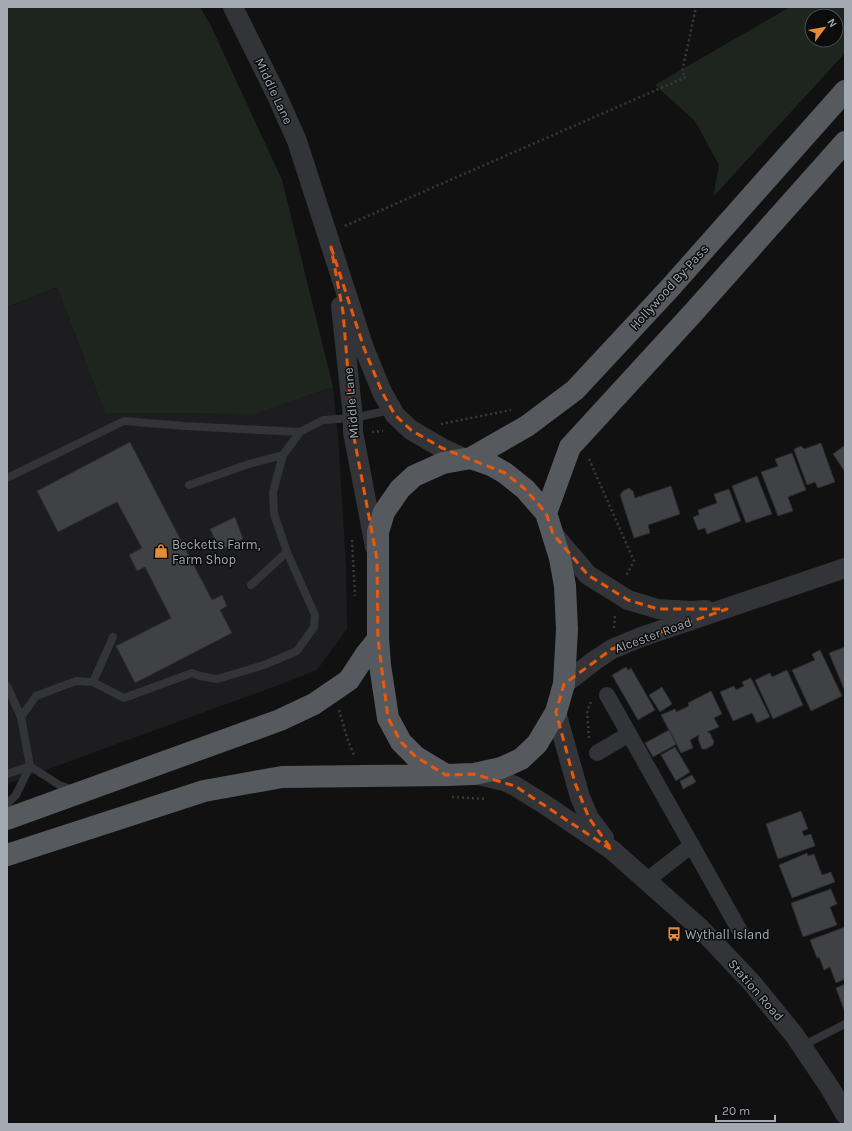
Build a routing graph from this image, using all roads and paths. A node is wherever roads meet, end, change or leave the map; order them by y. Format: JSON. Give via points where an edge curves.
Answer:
{"nodes":[{"id":1,"x":233,"y":7,"type":"edge"},
{"id":2,"x":696,"y":7,"type":"edge"},
{"id":3,"x":845,"y":91,"type":"edge"},
{"id":4,"x":845,"y":142,"type":"edge"},
{"id":5,"x":329,"y":240,"type":"junction"},
{"id":6,"x":517,"y":408,"type":"dead end"},
{"id":7,"x":392,"y":410,"type":"junction"},
{"id":8,"x":353,"y":425,"type":"junction"},
{"id":9,"x":411,"y":430,"type":"junction"},
{"id":10,"x":300,"y":432,"type":"junction"},
{"id":11,"x":579,"y":437,"type":"junction"},
{"id":12,"x":283,"y":455,"type":"junction"},
{"id":13,"x":468,"y":458,"type":"junction"},
{"id":14,"x":7,"y":478,"type":"edge"},
{"id":15,"x":189,"y":485,"type":"dead end"},
{"id":16,"x":546,"y":513,"type":"junction"},
{"id":17,"x":552,"y":534,"type":"junction"},
{"id":18,"x":351,"y":535,"type":"dead end"},
{"id":19,"x":287,"y":552,"type":"junction"},
{"id":20,"x":377,"y":558,"type":"junction"},
{"id":21,"x":845,"y":568,"type":"edge"},
{"id":22,"x":251,"y":585,"type":"dead end"},
{"id":23,"x":616,"y":593,"type":"junction"},
{"id":24,"x":355,"y":597,"type":"dead end"},
{"id":25,"x":728,"y":608,"type":"junction"},
{"id":26,"x":113,"y":637,"type":"dead end"},
{"id":27,"x":378,"y":639,"type":"junction"},
{"id":28,"x":612,"y":649,"type":"junction"},
{"id":29,"x":93,"y":682,"type":"junction"},
{"id":30,"x":564,"y":684,"type":"junction"},
{"id":31,"x":7,"y":686,"type":"edge"},
{"id":32,"x":334,"y":690,"type":"junction"},
{"id":33,"x":607,"y":695,"type":"dead end"},
{"id":34,"x":556,"y":712,"type":"junction"},
{"id":35,"x":22,"y":717,"type":"junction"},
{"id":36,"x":629,"y":734,"type":"junction"},
{"id":37,"x":597,"y":753,"type":"dead end"},
{"id":38,"x":30,"y":766,"type":"junction"},
{"id":39,"x":7,"y":774,"type":"edge"},
{"id":40,"x":474,"y":774,"type":"junction"},
{"id":41,"x":446,"y":775,"type":"junction"},
{"id":42,"x":365,"y":776,"type":"junction"},
{"id":43,"x":81,"y":792,"type":"junction"},
{"id":44,"x":7,"y":804,"type":"edge"},
{"id":45,"x":7,"y":819,"type":"edge"},
{"id":46,"x":692,"y":845,"type":"junction"},
{"id":47,"x":612,"y":850,"type":"junction"},
{"id":48,"x":7,"y":855,"type":"edge"},
{"id":49,"x":646,"y":881,"type":"junction"},
{"id":50,"x":740,"y":931,"type":"dead end"},
{"id":51,"x":845,"y":1024,"type":"edge"},
{"id":52,"x":802,"y":1046,"type":"junction"},
{"id":53,"x":845,"y":1114,"type":"edge"}],
"edges":[{"from":1,"to":5,"type":"street","name":"Middle Lane","via":[[296,141]]},
{"from":2,"to":5,"type":"path","via":[[682,72],[686,76]]},
{"from":3,"to":13,"type":"highway","name":"Hollywood By-Pass","via":[[575,390],[527,426]]},
{"from":4,"to":11,"type":"highway"},
{"from":5,"to":7,"type":"street","name":"Middle Lane","via":[[364,348]]},
{"from":5,"to":8,"type":"street","name":"Middle Lane","via":[[342,312]]},
{"from":6,"to":9,"type":"path"},
{"from":7,"to":8,"type":"lane"},
{"from":7,"to":9,"type":"street","name":"Middle Lane"},
{"from":8,"to":9,"type":"path"},
{"from":8,"to":10,"type":"lane","via":[[324,420]]},
{"from":8,"to":20,"type":"street","name":"Middle Lane"},
{"from":9,"to":13,"type":"street","name":"Middle Lane","via":[[442,448]]},
{"from":10,"to":12,"type":"lane"},
{"from":10,"to":14,"type":"lane","via":[[124,421]]},
{"from":11,"to":16,"type":"highway","via":[[570,448]]},
{"from":11,"to":23,"type":"path","via":[[634,561]]},
{"from":12,"to":15,"type":"lane"},
{"from":12,"to":19,"type":"lane","via":[[274,492],[274,514]]},
{"from":13,"to":16,"type":"highway","via":[[491,465],[505,473],[525,489]]},
{"from":13,"to":20,"type":"highway","name":"Hollywood By-Pass","via":[[442,463],[414,476],[400,489],[384,512],[378,532]]},
{"from":16,"to":17,"type":"highway"},
{"from":17,"to":23,"type":"street","name":"Alcester Road","via":[[588,575]]},
{"from":17,"to":30,"type":"highway","via":[[565,586],[567,629]]},
{"from":18,"to":24,"type":"path"},
{"from":19,"to":22,"type":"lane"},
{"from":19,"to":29,"type":"lane","via":[[315,615],[314,627],[297,651],[264,665],[217,679],[192,673],[124,698]]},
{"from":20,"to":27,"type":"highway","name":"Hollywood By-Pass"},
{"from":21,"to":25,"type":"street","name":"Alcester Road"},
{"from":23,"to":25,"type":"street","name":"Alcester Road","via":[[628,600],[658,609],[692,611]]},
{"from":23,"to":28,"type":"path"},
{"from":25,"to":28,"type":"street","name":"Alcester Road"},
{"from":26,"to":29,"type":"lane"},
{"from":27,"to":32,"type":"highway","via":[[349,680]]},
{"from":27,"to":41,"type":"highway","name":"Hollywood By-Pass","via":[[388,718],[401,742],[416,757]]},
{"from":28,"to":30,"type":"street","name":"Alcester Road"},
{"from":29,"to":35,"type":"lane","via":[[76,680],[36,696]]},
{"from":30,"to":34,"type":"highway"},
{"from":31,"to":35,"type":"lane"},
{"from":32,"to":42,"type":"path","via":[[348,741]]},
{"from":32,"to":43,"type":"highway","via":[[314,704],[280,720]]},
{"from":33,"to":36,"type":"street"},
{"from":34,"to":40,"type":"highway","via":[[537,744],[521,759],[501,768]]},
{"from":34,"to":47,"type":"street","name":"Station Road","via":[[580,797],[589,818]]},
{"from":35,"to":38,"type":"lane"},
{"from":36,"to":37,"type":"street"},
{"from":36,"to":46,"type":"street"},
{"from":38,"to":39,"type":"lane"},
{"from":38,"to":43,"type":"lane","via":[[59,785]]},
{"from":38,"to":44,"type":"lane","via":[[16,796]]},
{"from":40,"to":41,"type":"highway"},
{"from":40,"to":47,"type":"street","name":"Station Road","via":[[515,786]]},
{"from":41,"to":42,"type":"highway"},
{"from":42,"to":48,"type":"highway","via":[[282,776],[204,791]]},
{"from":43,"to":45,"type":"highway"},
{"from":46,"to":49,"type":"street"},
{"from":46,"to":50,"type":"street"},
{"from":47,"to":49,"type":"street","name":"Station Road"},
{"from":49,"to":52,"type":"street","name":"Station Road","via":[[700,928],[752,983]]},
{"from":51,"to":52,"type":"lane"},
{"from":52,"to":53,"type":"street","name":"Station Road"}]}
